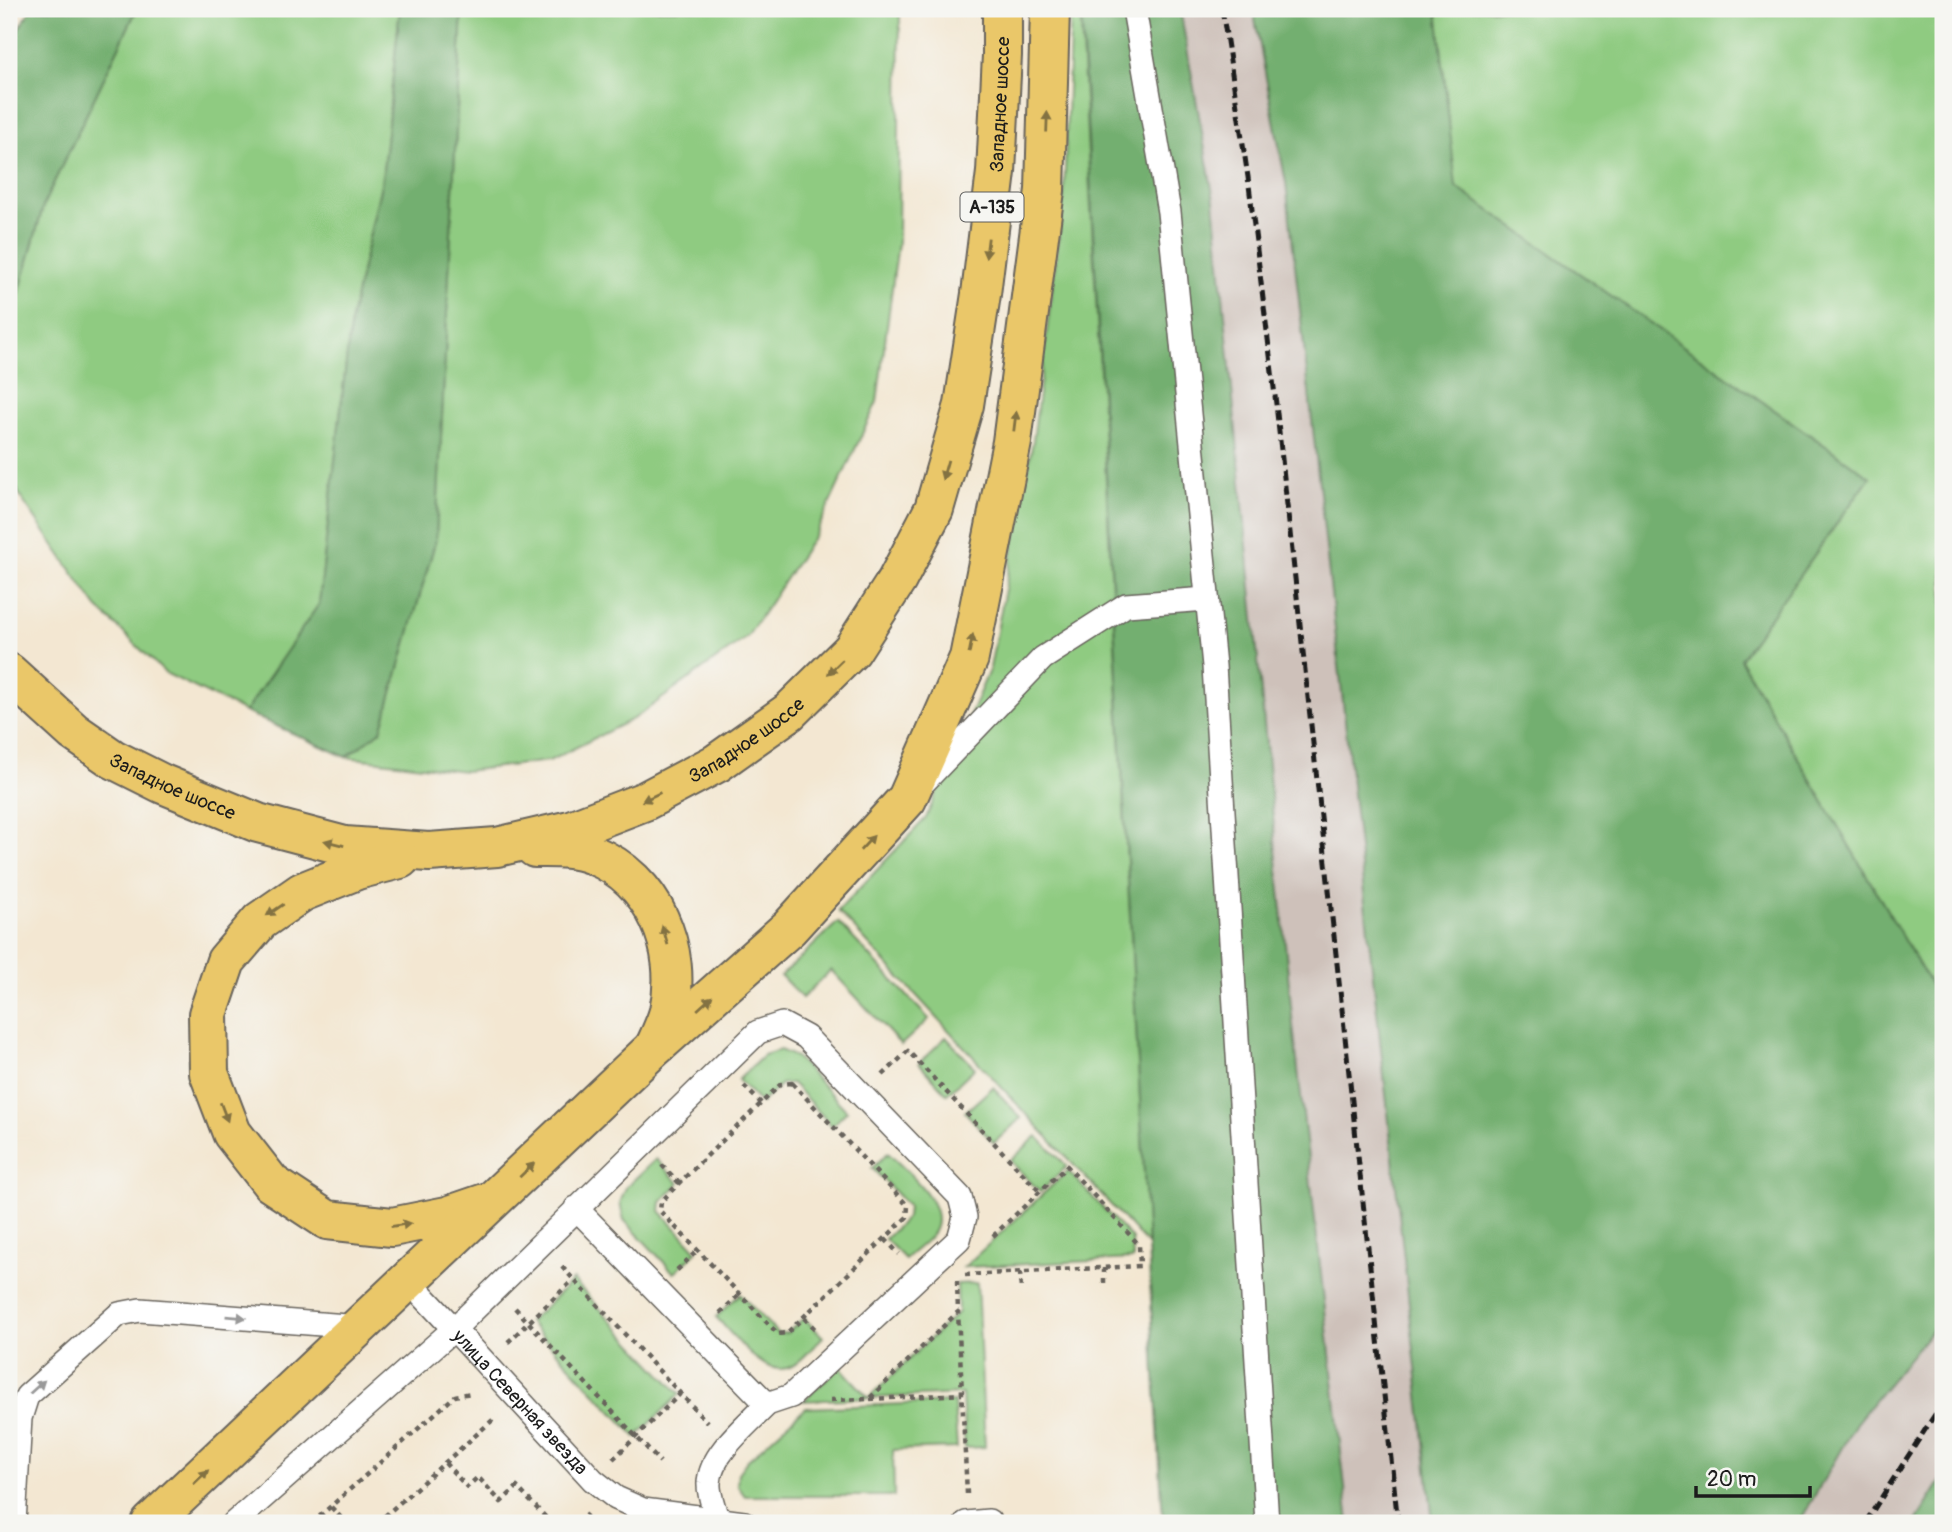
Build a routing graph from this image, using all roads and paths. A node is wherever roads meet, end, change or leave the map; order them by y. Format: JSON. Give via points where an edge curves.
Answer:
{"nodes":[{"id":1,"x":1002,"y":9,"type":"edge"},
{"id":2,"x":1050,"y":9,"type":"edge"},
{"id":3,"x":1134,"y":9,"type":"edge"},
{"id":4,"x":1207,"y":599,"type":"junction"},
{"id":5,"x":9,"y":673,"type":"edge"},
{"id":6,"x":908,"y":799,"type":"junction"},
{"id":7,"x":497,"y":847,"type":"junction"},
{"id":8,"x":429,"y":852,"type":"junction"},
{"id":9,"x":654,"y":1048,"type":"junction"},
{"id":10,"x":908,"y":1051,"type":"dead end"},
{"id":11,"x":1040,"y":1192,"type":"junction"},
{"id":12,"x":496,"y":1199,"type":"junction"},
{"id":13,"x":576,"y":1208,"type":"junction"},
{"id":14,"x":886,"y":1239,"type":"junction"},
{"id":15,"x":985,"y":1243,"type":"dead end"},
{"id":16,"x":540,"y":1244,"type":"junction"},
{"id":17,"x":905,"y":1259,"type":"dead end"},
{"id":18,"x":1104,"y":1268,"type":"junction"},
{"id":19,"x":1020,"y":1272,"type":"junction"},
{"id":20,"x":573,"y":1280,"type":"junction"},
{"id":21,"x":409,"y":1281,"type":"junction"},
{"id":22,"x":1104,"y":1287,"type":"dead end"},
{"id":23,"x":495,"y":1288,"type":"junction"},
{"id":24,"x":1021,"y":1291,"type":"dead end"},
{"id":25,"x":958,"y":1312,"type":"junction"},
{"id":26,"x":529,"y":1322,"type":"junction"},
{"id":27,"x":360,"y":1327,"type":"junction"},
{"id":28,"x":454,"y":1329,"type":"junction"},
{"id":29,"x":486,"y":1363,"type":"junction"},
{"id":30,"x":680,"y":1394,"type":"junction"},
{"id":31,"x":962,"y":1394,"type":"junction"},
{"id":32,"x":455,"y":1396,"type":"dead end"},
{"id":33,"x":869,"y":1399,"type":"junction"},
{"id":34,"x":829,"y":1400,"type":"dead end"},
{"id":35,"x":767,"y":1404,"type":"junction"},
{"id":36,"x":498,"y":1415,"type":"dead end"},
{"id":37,"x":636,"y":1437,"type":"junction"},
{"id":38,"x":728,"y":1445,"type":"junction"},
{"id":39,"x":660,"y":1462,"type":"dead end"},
{"id":40,"x":445,"y":1463,"type":"junction"},
{"id":41,"x":593,"y":1480,"type":"junction"},
{"id":42,"x":331,"y":1507,"type":"junction"},
{"id":43,"x":717,"y":1520,"type":"junction"},
{"id":44,"x":975,"y":1522,"type":"edge"},
{"id":45,"x":14,"y":1523,"type":"edge"},
{"id":46,"x":151,"y":1523,"type":"edge"},
{"id":47,"x":234,"y":1523,"type":"edge"},
{"id":48,"x":312,"y":1523,"type":"edge"},
{"id":49,"x":345,"y":1523,"type":"edge"},
{"id":50,"x":377,"y":1523,"type":"edge"},
{"id":51,"x":551,"y":1523,"type":"edge"},
{"id":52,"x":744,"y":1523,"type":"edge"},
{"id":53,"x":1267,"y":1523,"type":"edge"}],
"edges":[{"from":1,"to":7,"type":"highway","name":"Западное шоссе","number":"А-135","one_way":true,"via":[[996,172],[964,405],[934,509],[897,580],[852,650],[789,712],[717,763],[645,801],[570,830]]},
{"from":6,"to":2,"type":"highway","one_way":true,"via":[[969,658],[1012,442],[1045,190]]},
{"from":3,"to":4,"type":"lane","via":[[1169,212]]},
{"from":4,"to":6,"type":"lane","via":[[1126,605],[1043,658]]},
{"from":4,"to":53,"type":"lane"},
{"from":8,"to":5,"type":"highway","name":"Западное шоссе","one_way":true,"via":[[345,846],[258,823],[163,784],[74,732]]},
{"from":9,"to":6,"type":"highway","one_way":true,"via":[[789,928]]},
{"from":7,"to":8,"type":"highway","name":"Западное шоссе"},
{"from":9,"to":7,"type":"highway","one_way":true,"via":[[669,1012],[673,975],[666,931],[645,892],[593,855],[564,848]]},
{"from":8,"to":12,"type":"highway","one_way":true,"via":[[357,870],[302,892],[260,920],[226,961],[208,1014],[209,1073],[232,1133],[271,1184],[327,1220],[392,1227],[447,1216]]},
{"from":12,"to":9,"type":"highway","one_way":true},
{"from":10,"to":11,"type":"path"},
{"from":11,"to":15,"type":"path"},
{"from":11,"to":18,"type":"path","via":[[1067,1166],[1139,1245],[1140,1266]]},
{"from":12,"to":21,"type":"highway"},
{"from":13,"to":16,"type":"lane"},
{"from":13,"to":35,"type":"lane"},
{"from":13,"to":35,"type":"lane","via":[[758,1032],[782,1024],[806,1037],[960,1197],[965,1217],[959,1239],[791,1396]]},
{"from":14,"to":14,"type":"path","via":[[787,1333],[778,1334],[660,1211],[661,1202],[781,1084],[792,1083],[908,1206],[907,1217]]},
{"from":14,"to":17,"type":"path"},
{"from":16,"to":20,"type":"path"},
{"from":16,"to":23,"type":"lane"},
{"from":18,"to":19,"type":"path"},
{"from":18,"to":22,"type":"path"},
{"from":19,"to":24,"type":"path"},
{"from":19,"to":25,"type":"path","via":[[957,1276]]},
{"from":20,"to":26,"type":"path"},
{"from":20,"to":30,"type":"path"},
{"from":21,"to":27,"type":"highway"},
{"from":21,"to":28,"type":"lane"},
{"from":23,"to":26,"type":"path"},
{"from":23,"to":28,"type":"lane"},
{"from":25,"to":31,"type":"path"},
{"from":25,"to":33,"type":"path"},
{"from":26,"to":29,"type":"path"},
{"from":26,"to":37,"type":"path"},
{"from":45,"to":27,"type":"lane","one_way":true,"via":[[20,1418],[27,1396],[120,1314],[140,1310]]},
{"from":46,"to":27,"type":"highway","one_way":true},
{"from":28,"to":29,"type":"lane","name":"улица Северная звезда"},
{"from":28,"to":47,"type":"lane","name":"улица Северная звезда"},
{"from":29,"to":41,"type":"lane","name":"улица Северная звезда"},
{"from":30,"to":37,"type":"path"},
{"from":30,"to":38,"type":"path"},
{"from":31,"to":33,"type":"path"},
{"from":31,"to":44,"type":"path"},
{"from":32,"to":42,"type":"path"},
{"from":33,"to":34,"type":"path"},
{"from":35,"to":38,"type":"lane"},
{"from":36,"to":40,"type":"path"},
{"from":37,"to":39,"type":"path"},
{"from":37,"to":41,"type":"path"},
{"from":38,"to":43,"type":"lane","via":[[713,1463],[709,1483]]},
{"from":40,"to":50,"type":"path"},
{"from":40,"to":51,"type":"path","via":[[467,1487],[478,1477],[501,1502],[517,1487]]},
{"from":41,"to":43,"type":"lane","name":"улица Северная звезда","via":[[616,1498],[643,1510]]},
{"from":42,"to":48,"type":"path"},
{"from":42,"to":49,"type":"path"},
{"from":43,"to":52,"type":"lane","name":"улица Северная звезда"}]}
